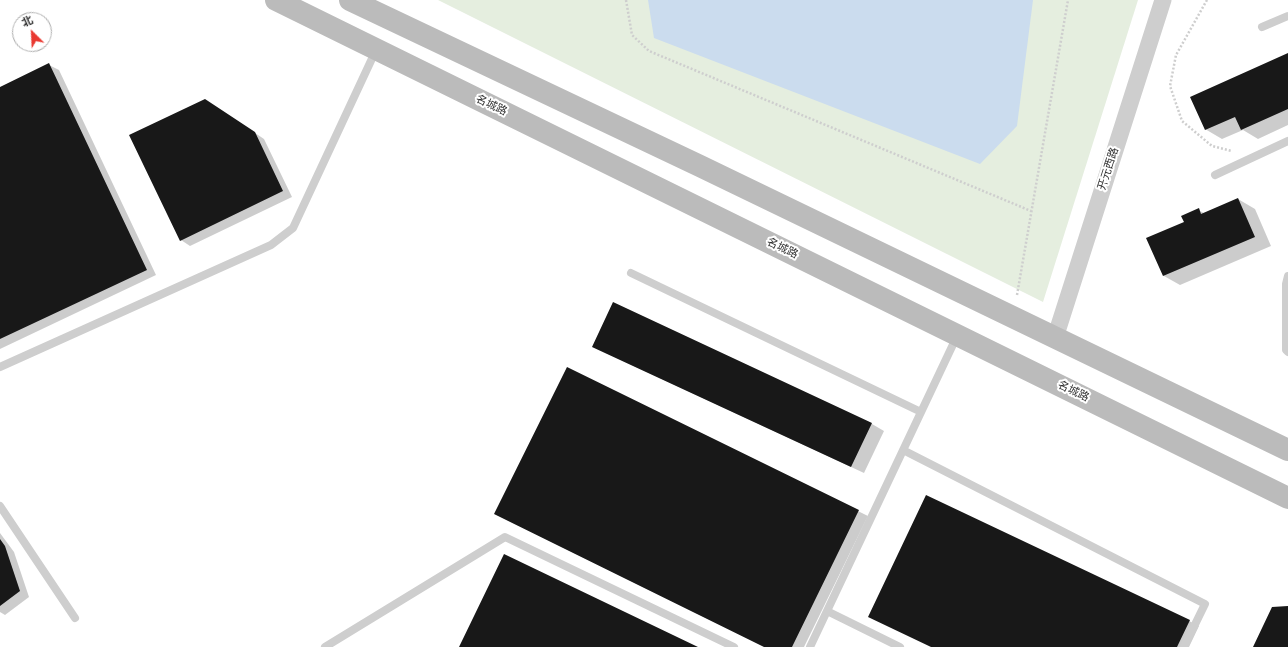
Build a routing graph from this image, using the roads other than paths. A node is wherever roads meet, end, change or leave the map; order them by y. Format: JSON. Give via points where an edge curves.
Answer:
{"nodes":[{"id":1,"x":276,"y":0,"type":"edge"},
{"id":2,"x":352,"y":0,"type":"edge"},
{"id":3,"x":1163,"y":0,"type":"edge"},
{"id":4,"x":1288,"y":16,"type":"edge"},
{"id":5,"x":1262,"y":27,"type":"dead end"},
{"id":6,"x":376,"y":49,"type":"junction"},
{"id":7,"x":1288,"y":142,"type":"edge"},
{"id":8,"x":1215,"y":175,"type":"dead end"},
{"id":9,"x":632,"y":273,"type":"dead end"},
{"id":10,"x":1288,"y":276,"type":"edge"},
{"id":11,"x":957,"y":335,"type":"junction"},
{"id":12,"x":1055,"y":338,"type":"junction"},
{"id":13,"x":1288,"y":352,"type":"edge"},
{"id":14,"x":0,"y":367,"type":"edge"},
{"id":15,"x":921,"y":412,"type":"junction"},
{"id":16,"x":903,"y":450,"type":"junction"},
{"id":17,"x":1288,"y":450,"type":"edge"},
{"id":18,"x":1288,"y":498,"type":"edge"},
{"id":19,"x":0,"y":506,"type":"edge"},
{"id":20,"x":827,"y":611,"type":"junction"},
{"id":21,"x":75,"y":618,"type":"dead end"},
{"id":22,"x":325,"y":647,"type":"edge"},
{"id":23,"x":734,"y":647,"type":"edge"},
{"id":24,"x":810,"y":647,"type":"edge"},
{"id":25,"x":900,"y":647,"type":"edge"},
{"id":26,"x":1184,"y":647,"type":"edge"}],
"edges":[{"from":1,"to":6,"type":"main road","name":"名城路"},
{"from":2,"to":12,"type":"main road"},
{"from":3,"to":12,"type":"street","name":"开元西路"},
{"from":4,"to":5,"type":"lane"},
{"from":6,"to":11,"type":"main road","name":"名城路"},
{"from":6,"to":14,"type":"lane","via":[[293,228],[271,245]]},
{"from":7,"to":8,"type":"lane"},
{"from":9,"to":15,"type":"lane"},
{"from":10,"to":13,"type":"lane"},
{"from":11,"to":15,"type":"lane"},
{"from":11,"to":18,"type":"main road","name":"名城路"},
{"from":12,"to":17,"type":"main road"},
{"from":15,"to":16,"type":"lane"},
{"from":16,"to":20,"type":"lane"},
{"from":16,"to":26,"type":"lane","via":[[1205,604]]},
{"from":19,"to":21,"type":"lane"},
{"from":20,"to":24,"type":"lane"},
{"from":20,"to":25,"type":"lane"},
{"from":22,"to":23,"type":"lane","via":[[505,537]]}]}
